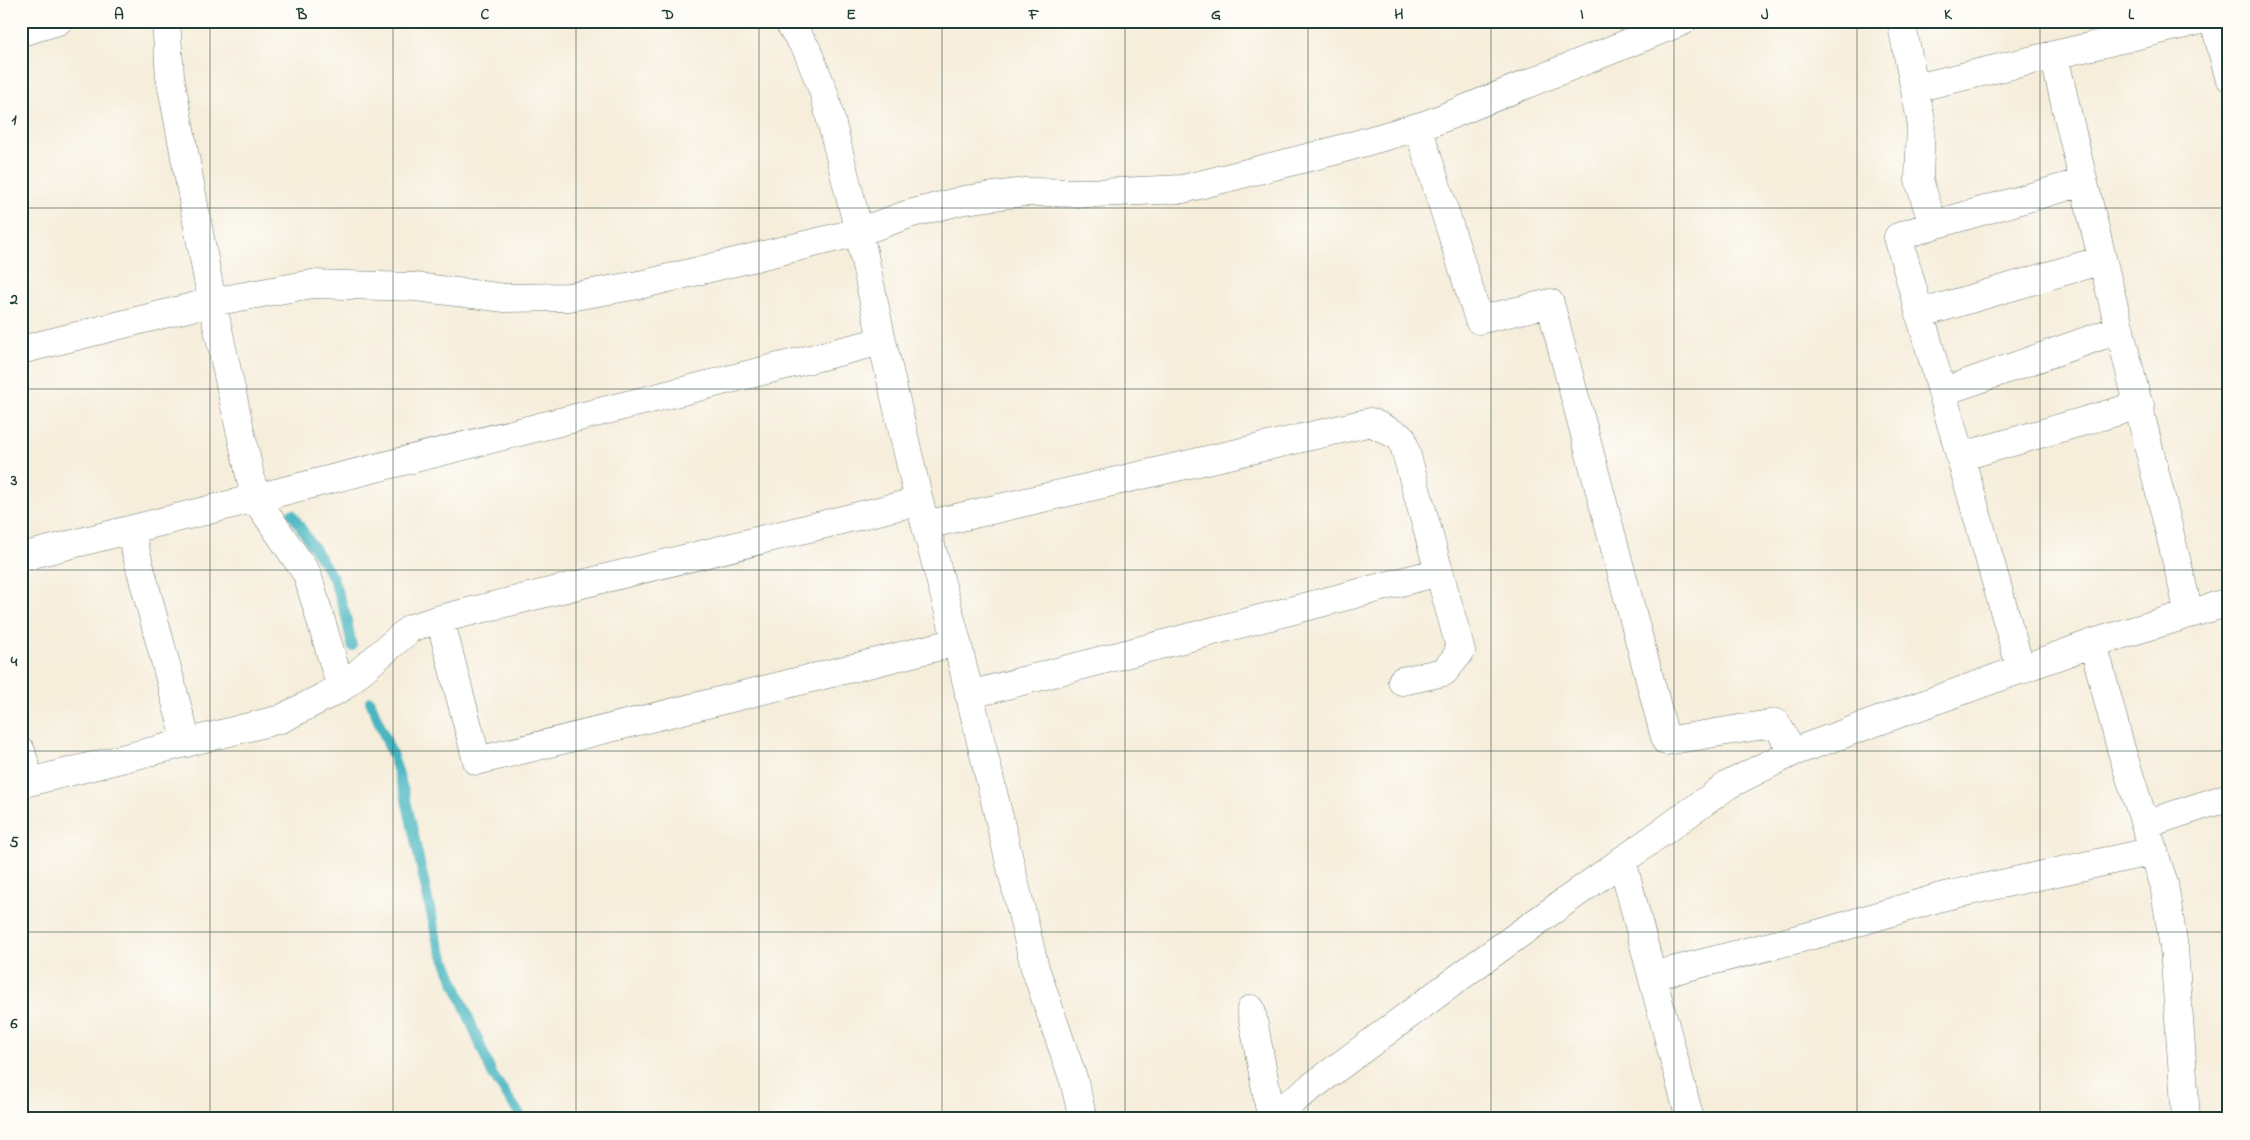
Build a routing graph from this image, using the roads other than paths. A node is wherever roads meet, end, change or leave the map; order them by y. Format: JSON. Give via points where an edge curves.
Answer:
{"nodes":[{"id":1,"x":58,"y":21,"type":"edge"},
{"id":2,"x":166,"y":21,"type":"edge"},
{"id":3,"x":788,"y":21,"type":"edge"},
{"id":4,"x":1683,"y":21,"type":"edge"},
{"id":5,"x":1901,"y":21,"type":"edge"},
{"id":6,"x":2198,"y":21,"type":"edge"},
{"id":7,"x":2214,"y":21,"type":"edge"},
{"id":8,"x":21,"y":32,"type":"edge"},
{"id":9,"x":2054,"y":55,"type":"junction"},
{"id":10,"x":2229,"y":77,"type":"edge"},
{"id":11,"x":1915,"y":88,"type":"junction"},
{"id":12,"x":1418,"y":126,"type":"junction"},
{"id":13,"x":2083,"y":182,"type":"junction"},
{"id":14,"x":1933,"y":225,"type":"junction"},
{"id":15,"x":860,"y":232,"type":"junction"},
{"id":16,"x":2102,"y":260,"type":"junction"},
{"id":17,"x":212,"y":302,"type":"junction"},
{"id":18,"x":1919,"y":314,"type":"junction"},
{"id":19,"x":2120,"y":329,"type":"junction"},
{"id":20,"x":882,"y":341,"type":"junction"},
{"id":21,"x":21,"y":350,"type":"edge"},
{"id":22,"x":1942,"y":392,"type":"junction"},
{"id":23,"x":2140,"y":405,"type":"junction"},
{"id":24,"x":1960,"y":456,"type":"junction"},
{"id":25,"x":255,"y":498,"type":"junction"},
{"id":26,"x":922,"y":513,"type":"junction"},
{"id":27,"x":130,"y":530,"type":"junction"},
{"id":28,"x":21,"y":557,"type":"edge"},
{"id":29,"x":1439,"y":572,"type":"junction"},
{"id":30,"x":2229,"y":602,"type":"edge"},
{"id":31,"x":2189,"y":613,"type":"junction"},
{"id":32,"x":440,"y":619,"type":"junction"},
{"id":33,"x":957,"y":642,"type":"junction"},
{"id":34,"x":2093,"y":643,"type":"junction"},
{"id":35,"x":2021,"y":670,"type":"junction"},
{"id":36,"x":1402,"y":681,"type":"dead end"},
{"id":37,"x":341,"y":688,"type":"junction"},
{"id":38,"x":969,"y":695,"type":"junction"},
{"id":39,"x":187,"y":743,"type":"junction"},
{"id":40,"x":21,"y":751,"type":"edge"},
{"id":41,"x":1793,"y":752,"type":"junction"},
{"id":42,"x":26,"y":782,"type":"edge"},
{"id":43,"x":2229,"y":797,"type":"edge"},
{"id":44,"x":2146,"y":824,"type":"junction"},
{"id":45,"x":2154,"y":851,"type":"junction"},
{"id":46,"x":1622,"y":860,"type":"junction"},
{"id":47,"x":1652,"y":976,"type":"junction"},
{"id":48,"x":1251,"y":1009,"type":"dead end"},
{"id":49,"x":1269,"y":1117,"type":"edge"},
{"id":50,"x":1083,"y":1119,"type":"edge"},
{"id":51,"x":1690,"y":1119,"type":"edge"},
{"id":52,"x":2186,"y":1119,"type":"edge"}],
"edges":[{"from":1,"to":8,"type":"street"},
{"from":2,"to":17,"type":"street","via":[[170,76]]},
{"from":3,"to":15,"type":"street","via":[[806,50],[824,93]]},
{"from":4,"to":12,"type":"street"},
{"from":5,"to":11,"type":"street"},
{"from":6,"to":9,"type":"street"},
{"from":7,"to":10,"type":"street"},
{"from":9,"to":11,"type":"street"},
{"from":9,"to":13,"type":"street"},
{"from":11,"to":14,"type":"street","via":[[1920,120],[1919,180]]},
{"from":12,"to":15,"type":"street","via":[[1183,189],[1025,192],[990,196],[909,214]]},
{"from":12,"to":41,"type":"street","via":[[1479,320],[1550,303],[1666,741],[1776,723]]},
{"from":13,"to":14,"type":"street"},
{"from":13,"to":16,"type":"street"},
{"from":14,"to":18,"type":"street","via":[[1898,237]]},
{"from":15,"to":17,"type":"street","via":[[644,284],[569,297],[506,298],[416,287],[312,284]]},
{"from":15,"to":20,"type":"street"},
{"from":16,"to":18,"type":"street"},
{"from":16,"to":19,"type":"street"},
{"from":17,"to":21,"type":"street"},
{"from":17,"to":25,"type":"street"},
{"from":18,"to":22,"type":"street"},
{"from":19,"to":22,"type":"street"},
{"from":19,"to":23,"type":"street"},
{"from":20,"to":25,"type":"street"},
{"from":20,"to":26,"type":"street"},
{"from":22,"to":24,"type":"street"},
{"from":23,"to":24,"type":"street"},
{"from":23,"to":31,"type":"street"},
{"from":24,"to":35,"type":"street"},
{"from":25,"to":27,"type":"street"},
{"from":25,"to":37,"type":"street","via":[[308,574]]},
{"from":26,"to":29,"type":"street","via":[[1371,422],[1402,438]]},
{"from":26,"to":32,"type":"street"},
{"from":26,"to":33,"type":"street"},
{"from":27,"to":28,"type":"street"},
{"from":27,"to":39,"type":"street"},
{"from":29,"to":36,"type":"street","via":[[1461,651],[1444,672]]},
{"from":29,"to":38,"type":"street"},
{"from":30,"to":31,"type":"street"},
{"from":31,"to":34,"type":"street"},
{"from":32,"to":33,"type":"street","via":[[477,761]]},
{"from":32,"to":37,"type":"street","via":[[411,628]]},
{"from":33,"to":38,"type":"street"},
{"from":34,"to":35,"type":"street"},
{"from":34,"to":44,"type":"street","via":[[2121,750]]},
{"from":35,"to":41,"type":"street"},
{"from":37,"to":39,"type":"street","via":[[281,719]]},
{"from":38,"to":50,"type":"street","via":[[1035,968],[1074,1081]]},
{"from":39,"to":42,"type":"street"},
{"from":40,"to":42,"type":"street"},
{"from":41,"to":46,"type":"street","via":[[1728,785]]},
{"from":43,"to":44,"type":"street"},
{"from":44,"to":45,"type":"street"},
{"from":45,"to":47,"type":"street","via":[[1941,897],[1825,932]]},
{"from":45,"to":52,"type":"street","via":[[2164,884],[2174,948]]},
{"from":46,"to":47,"type":"street"},
{"from":46,"to":49,"type":"street"},
{"from":47,"to":51,"type":"street"},
{"from":48,"to":49,"type":"street"}]}
